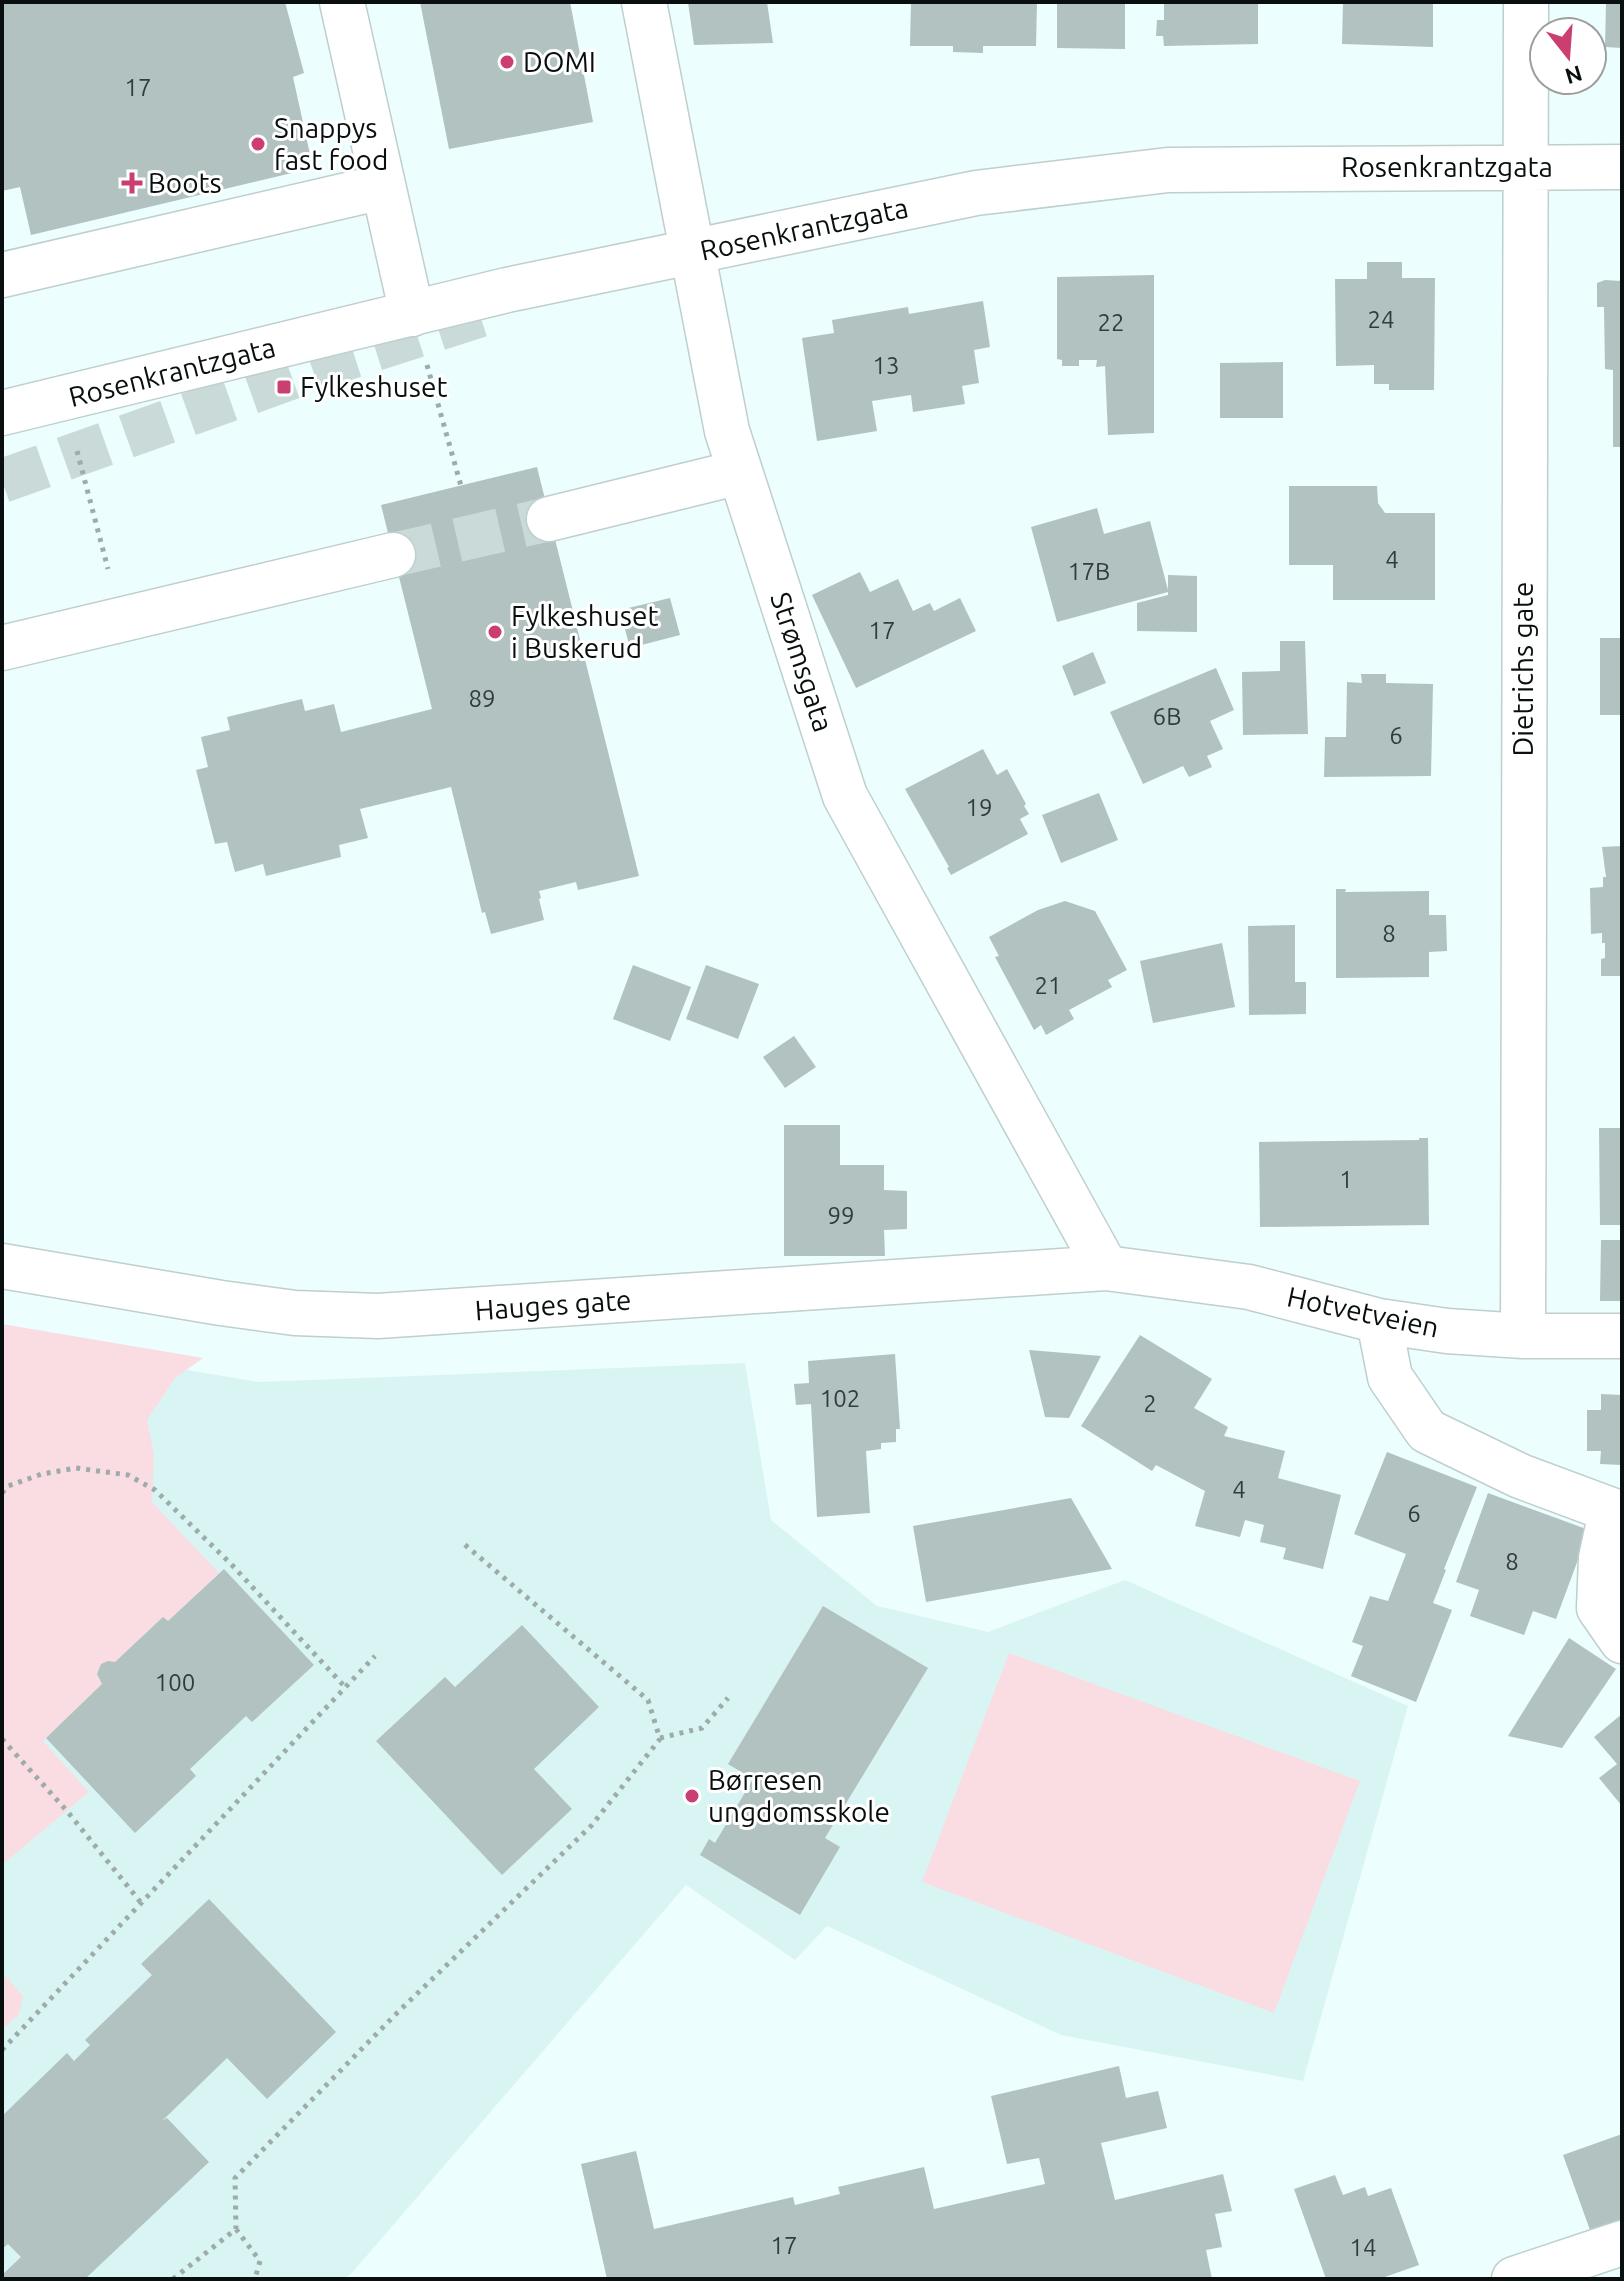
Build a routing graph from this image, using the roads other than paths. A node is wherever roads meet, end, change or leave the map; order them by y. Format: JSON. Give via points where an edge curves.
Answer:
{"nodes":[{"id":1,"x":342,"y":2,"type":"edge"},
{"id":2,"x":644,"y":2,"type":"edge"},
{"id":3,"x":1526,"y":2,"type":"edge"},
{"id":4,"x":1524,"y":166,"type":"junction"},
{"id":5,"x":1622,"y":167,"type":"edge"},
{"id":6,"x":382,"y":187,"type":"junction"},
{"id":7,"x":691,"y":253,"type":"junction"},
{"id":8,"x":2,"y":275,"type":"edge"},
{"id":9,"x":412,"y":314,"type":"junction"},
{"id":10,"x":2,"y":413,"type":"edge"},
{"id":11,"x":740,"y":472,"type":"junction"},
{"id":12,"x":549,"y":519,"type":"tunnel mouth"},
{"id":13,"x":393,"y":555,"type":"tunnel mouth"},
{"id":14,"x":2,"y":648,"type":"edge"},
{"id":15,"x":2,"y":1266,"type":"edge"},
{"id":16,"x":1106,"y":1268,"type":"junction"},
{"id":17,"x":1379,"y":1321,"type":"junction"},
{"id":18,"x":1523,"y":1336,"type":"junction"},
{"id":19,"x":1622,"y":1336,"type":"edge"},
{"id":20,"x":1616,"y":1513,"type":"edge"},
{"id":21,"x":1622,"y":1641,"type":"edge"},
{"id":22,"x":1622,"y":2243,"type":"edge"},
{"id":23,"x":1514,"y":2279,"type":"edge"}],
"edges":[{"from":1,"to":6,"type":"street"},
{"from":2,"to":7,"type":"street","name":"Strømsgata"},
{"from":3,"to":4,"type":"street","name":"Dietrichs gate"},
{"from":4,"to":5,"type":"street","name":"Rosenkrantzgata"},
{"from":4,"to":7,"type":"street","name":"Rosenkrantzgata","via":[[1168,170],[976,193]]},
{"from":4,"to":18,"type":"street","name":"Dietrichs gate"},
{"from":6,"to":8,"type":"street"},
{"from":6,"to":9,"type":"street"},
{"from":7,"to":9,"type":"street","name":"Rosenkrantzgata"},
{"from":7,"to":11,"type":"street","name":"Strømsgata"},
{"from":9,"to":10,"type":"street","name":"Rosenkrantzgata"},
{"from":11,"to":12,"type":"street"},
{"from":11,"to":16,"type":"street","name":"Strømsgata","via":[[845,796]]},
{"from":13,"to":14,"type":"street"},
{"from":15,"to":16,"type":"street","name":"Hauges gate","via":[[295,1313],[378,1316]]},
{"from":16,"to":17,"type":"street","name":"Hotvetveien","via":[[1249,1287]]},
{"from":17,"to":18,"type":"street","name":"Hotvetveien"},
{"from":17,"to":20,"type":"street","via":[[1390,1377],[1427,1431],[1520,1476]]},
{"from":18,"to":19,"type":"street","name":"Hotvetveien"},
{"from":20,"to":21,"type":"street","via":[[1601,1558],[1599,1608]]},
{"from":22,"to":23,"type":"street"}]}
